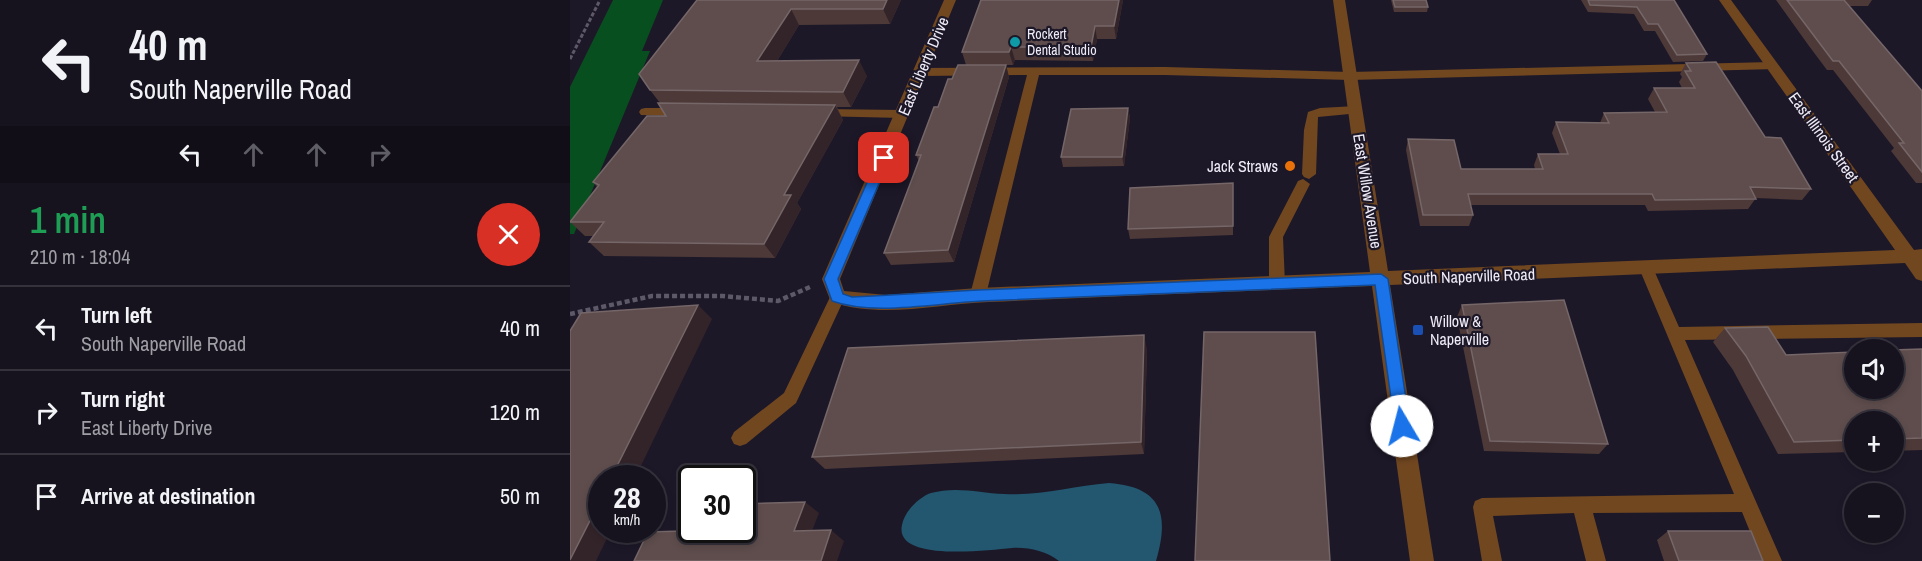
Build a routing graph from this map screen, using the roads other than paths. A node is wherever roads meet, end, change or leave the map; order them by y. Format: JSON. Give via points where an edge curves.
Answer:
{"nodes":[{"id":1,"x":950,"y":0,"type":"edge"},
{"id":2,"x":1339,"y":0,"type":"edge"},
{"id":3,"x":1725,"y":0,"type":"edge"},
{"id":4,"x":1772,"y":66,"type":"junction"},
{"id":5,"x":920,"y":72,"type":"junction"},
{"id":6,"x":1034,"y":72,"type":"junction"},
{"id":7,"x":1350,"y":76,"type":"junction"},
{"id":8,"x":1356,"y":110,"type":"junction"},
{"id":9,"x":645,"y":112,"type":"dead end"},
{"id":10,"x":693,"y":112,"type":"edge"},
{"id":11,"x":811,"y":113,"type":"edge"},
{"id":12,"x":903,"y":114,"type":"junction"},
{"id":13,"x":1916,"y":256,"type":"edge"},
{"id":14,"x":1646,"y":268,"type":"junction"},
{"id":15,"x":1922,"y":274,"type":"edge"},
{"id":16,"x":1381,"y":279,"type":"junction"},
{"id":17,"x":1277,"y":284,"type":"junction"},
{"id":18,"x":978,"y":295,"type":"junction"},
{"id":19,"x":837,"y":297,"type":"junction"},
{"id":20,"x":1922,"y":330,"type":"edge"},
{"id":21,"x":1674,"y":334,"type":"junction"},
{"id":22,"x":740,"y":438,"type":"dead end"},
{"id":23,"x":1747,"y":503,"type":"junction"},
{"id":24,"x":1581,"y":504,"type":"junction"},
{"id":25,"x":1422,"y":561,"type":"edge"},
{"id":26,"x":1492,"y":561,"type":"edge"},
{"id":27,"x":1596,"y":561,"type":"edge"},
{"id":28,"x":1772,"y":561,"type":"edge"}],
"edges":[{"from":1,"to":5,"type":"street","name":"East Liberty Drive"},
{"from":2,"to":7,"type":"street","name":"East Willow Avenue"},
{"from":3,"to":4,"type":"street","name":"East Illinois Street"},
{"from":4,"to":7,"type":"lane"},
{"from":4,"to":13,"type":"street","name":"East Illinois Street"},
{"from":5,"to":6,"type":"lane"},
{"from":5,"to":12,"type":"street","name":"East Liberty Drive"},
{"from":6,"to":7,"type":"lane"},
{"from":6,"to":18,"type":"lane"},
{"from":7,"to":8,"type":"street","name":"East Willow Avenue"},
{"from":8,"to":16,"type":"street","name":"East Willow Avenue"},
{"from":8,"to":17,"type":"lane","via":[[1312,115],[1311,163],[1276,237]]},
{"from":9,"to":10,"type":"lane"},
{"from":11,"to":12,"type":"lane"},
{"from":12,"to":19,"type":"street","name":"East Liberty Drive","via":[[831,279]]},
{"from":13,"to":14,"type":"street","name":"South Naperville Road"},
{"from":13,"to":15,"type":"street","name":"East Illinois Street"},
{"from":14,"to":16,"type":"street","name":"South Naperville Road"},
{"from":14,"to":21,"type":"lane"},
{"from":16,"to":17,"type":"street","name":"South Naperville Road"},
{"from":16,"to":25,"type":"street","name":"East Willow Avenue"},
{"from":17,"to":18,"type":"street","name":"South Naperville Road"},
{"from":18,"to":19,"type":"street","name":"South Naperville Road","via":[[852,303]]},
{"from":19,"to":22,"type":"lane","via":[[790,398]]},
{"from":20,"to":21,"type":"lane"},
{"from":21,"to":23,"type":"lane"},
{"from":23,"to":24,"type":"lane"},
{"from":23,"to":28,"type":"lane"},
{"from":24,"to":26,"type":"lane","via":[[1482,507]]},
{"from":24,"to":27,"type":"lane"}]}
